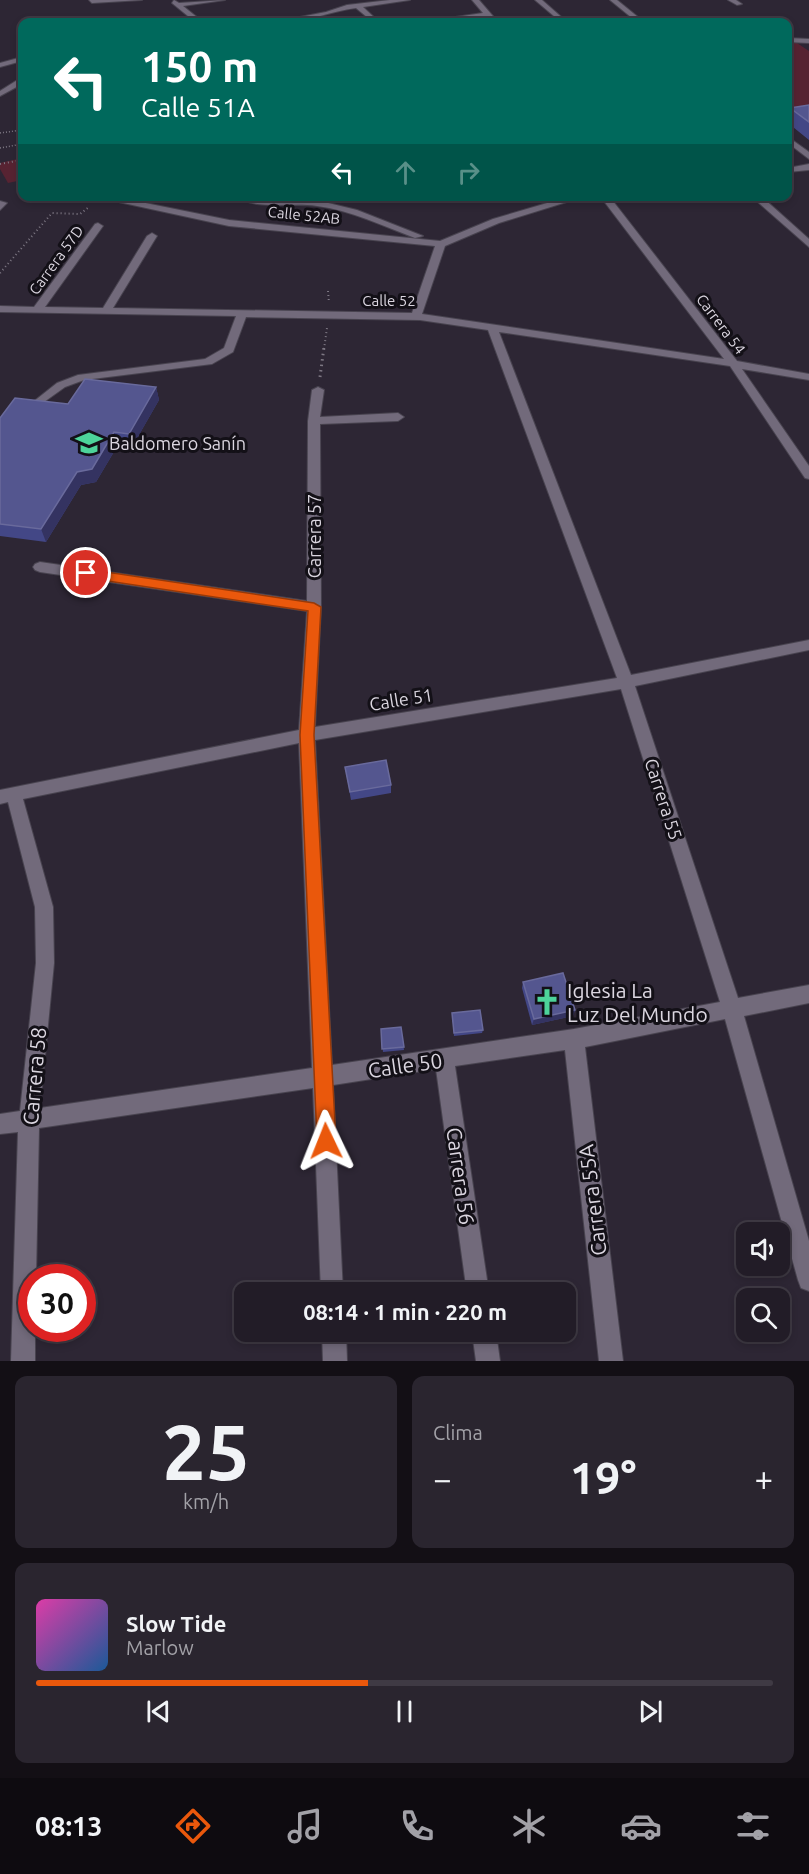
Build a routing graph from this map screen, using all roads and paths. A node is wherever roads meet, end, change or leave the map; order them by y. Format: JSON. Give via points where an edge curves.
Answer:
{"nodes":[{"id":1,"x":139,"y":0,"type":"edge"},
{"id":2,"x":222,"y":0,"type":"edge"},
{"id":3,"x":340,"y":0,"type":"edge"},
{"id":4,"x":407,"y":0,"type":"edge"},
{"id":5,"x":475,"y":0,"type":"edge"},
{"id":6,"x":538,"y":0,"type":"edge"},
{"id":7,"x":613,"y":0,"type":"edge"},
{"id":8,"x":731,"y":0,"type":"edge"},
{"id":9,"x":92,"y":1,"type":"edge"},
{"id":10,"x":388,"y":1,"type":"edge"},
{"id":11,"x":175,"y":3,"type":"edge"},
{"id":12,"x":739,"y":4,"type":"dead end"},
{"id":13,"x":358,"y":6,"type":"junction"},
{"id":14,"x":347,"y":7,"type":"junction"},
{"id":15,"x":488,"y":14,"type":"junction"},
{"id":16,"x":194,"y":18,"type":"edge"},
{"id":17,"x":302,"y":18,"type":"edge"},
{"id":18,"x":372,"y":18,"type":"edge"},
{"id":19,"x":456,"y":18,"type":"edge"},
{"id":20,"x":492,"y":18,"type":"edge"},
{"id":21,"x":559,"y":18,"type":"edge"},
{"id":22,"x":636,"y":18,"type":"edge"},
{"id":23,"x":792,"y":40,"type":"edge"},
{"id":24,"x":809,"y":41,"type":"edge"},
{"id":25,"x":18,"y":60,"type":"edge"},
{"id":26,"x":2,"y":63,"type":"edge"},
{"id":27,"x":18,"y":66,"type":"edge"},
{"id":28,"x":18,"y":83,"type":"edge"},
{"id":29,"x":0,"y":94,"type":"edge"},
{"id":30,"x":18,"y":131,"type":"edge"},
{"id":31,"x":0,"y":133,"type":"edge"},
{"id":32,"x":792,"y":142,"type":"edge"},
{"id":33,"x":18,"y":145,"type":"edge"},
{"id":34,"x":0,"y":148,"type":"edge"},
{"id":35,"x":809,"y":156,"type":"edge"},
{"id":36,"x":18,"y":160,"type":"edge"},
{"id":37,"x":0,"y":164,"type":"edge"},
{"id":38,"x":809,"y":167,"type":"edge"},
{"id":39,"x":792,"y":169,"type":"edge"},
{"id":40,"x":93,"y":201,"type":"edge"},
{"id":41,"x":117,"y":201,"type":"edge"},
{"id":42,"x":255,"y":201,"type":"edge"},
{"id":43,"x":286,"y":201,"type":"edge"},
{"id":44,"x":316,"y":201,"type":"edge"},
{"id":45,"x":565,"y":201,"type":"edge"},
{"id":46,"x":608,"y":201,"type":"edge"},
{"id":47,"x":761,"y":201,"type":"edge"},
{"id":48,"x":98,"y":226,"type":"dead end"},
{"id":49,"x":152,"y":236,"type":"dead end"},
{"id":50,"x":441,"y":244,"type":"junction"},
{"id":51,"x":809,"y":244,"type":"edge"},
{"id":52,"x":0,"y":273,"type":"edge"},
{"id":53,"x":108,"y":309,"type":"junction"},
{"id":54,"x":37,"y":310,"type":"junction"},
{"id":55,"x":2,"y":312,"type":"edge"},
{"id":56,"x":242,"y":314,"type":"junction"},
{"id":57,"x":417,"y":314,"type":"junction"},
{"id":58,"x":329,"y":315,"type":"junction"},
{"id":59,"x":492,"y":328,"type":"junction"},
{"id":60,"x":732,"y":362,"type":"junction"},
{"id":61,"x":809,"y":376,"type":"edge"},
{"id":62,"x":318,"y":390,"type":"joint"},
{"id":63,"x":37,"y":404,"type":"edge"},
{"id":64,"x":398,"y":417,"type":"dead end"},
{"id":65,"x":314,"y":421,"type":"junction"},
{"id":66,"x":809,"y":475,"type":"edge"},
{"id":67,"x":40,"y":567,"type":"dead end"},
{"id":68,"x":314,"y":607,"type":"junction"},
{"id":69,"x":809,"y":645,"type":"edge"},
{"id":70,"x":626,"y":682,"type":"junction"},
{"id":71,"x":307,"y":735,"type":"junction"},
{"id":72,"x":7,"y":796,"type":"edge"},
{"id":73,"x":809,"y":994,"type":"edge"},
{"id":74,"x":732,"y":1009,"type":"junction"},
{"id":75,"x":573,"y":1039,"type":"junction"},
{"id":76,"x":444,"y":1059,"type":"junction"},
{"id":77,"x":324,"y":1076,"type":"junction"},
{"id":78,"x":29,"y":1120,"type":"junction"},
{"id":79,"x":0,"y":1124,"type":"edge"},
{"id":80,"x":809,"y":1280,"type":"edge"},
{"id":81,"x":332,"y":1282,"type":"edge"},
{"id":82,"x":476,"y":1282,"type":"edge"},
{"id":83,"x":334,"y":1342,"type":"edge"},
{"id":84,"x":485,"y":1342,"type":"edge"},
{"id":85,"x":23,"y":1361,"type":"edge"},
{"id":86,"x":335,"y":1361,"type":"edge"},
{"id":87,"x":488,"y":1361,"type":"edge"},
{"id":88,"x":611,"y":1361,"type":"edge"}],
"edges":[{"from":1,"to":9,"type":"street"},
{"from":2,"to":11,"type":"street"},
{"from":3,"to":14,"type":"street"},
{"from":4,"to":10,"type":"street"},
{"from":5,"to":15,"type":"street"},
{"from":6,"to":21,"type":"street"},
{"from":7,"to":22,"type":"street"},
{"from":8,"to":12,"type":"street"},
{"from":10,"to":13,"type":"street"},
{"from":11,"to":16,"type":"street"},
{"from":13,"to":14,"type":"street"},
{"from":13,"to":18,"type":"street"},
{"from":14,"to":17,"type":"street"},
{"from":15,"to":19,"type":"street"},
{"from":15,"to":20,"type":"street"},
{"from":23,"to":24,"type":"street"},
{"from":25,"to":26,"type":"street"},
{"from":26,"to":27,"type":"street"},
{"from":28,"to":29,"type":"street"},
{"from":30,"to":31,"type":"path"},
{"from":32,"to":35,"type":"street"},
{"from":33,"to":34,"type":"path"},
{"from":36,"to":37,"type":"path"},
{"from":38,"to":39,"type":"street"},
{"from":40,"to":52,"type":"path","via":[[80,214],[52,213]]},
{"from":41,"to":50,"type":"street","name":"Calle 52AB","via":[[229,223]]},
{"from":42,"to":43,"type":"street"},
{"from":44,"to":50,"type":"street"},
{"from":45,"to":50,"type":"street","via":[[496,221]]},
{"from":46,"to":60,"type":"street","name":"Carrera 54"},
{"from":47,"to":51,"type":"street"},
{"from":48,"to":54,"type":"street","name":"Carrera 57D"},
{"from":49,"to":53,"type":"street"},
{"from":50,"to":57,"type":"street"},
{"from":53,"to":54,"type":"street","name":"Calle 52"},
{"from":53,"to":56,"type":"street","name":"Calle 52"},
{"from":54,"to":55,"type":"street","name":"Calle 52"},
{"from":56,"to":58,"type":"street","name":"Calle 52"},
{"from":56,"to":63,"type":"street","via":[[229,350],[208,362],[82,377],[61,385]]},
{"from":57,"to":58,"type":"street","name":"Calle 52"},
{"from":57,"to":59,"type":"street","name":"Calle 52"},
{"from":58,"to":62,"type":"path"},
{"from":59,"to":60,"type":"street","name":"Calle 52"},
{"from":59,"to":70,"type":"street","name":"Carrera 55"},
{"from":60,"to":61,"type":"street","name":"Calle 52"},
{"from":60,"to":66,"type":"street","name":"Carrera 54"},
{"from":62,"to":65,"type":"street","name":"Carrera 57"},
{"from":64,"to":65,"type":"street"},
{"from":65,"to":68,"type":"street","name":"Carrera 57"},
{"from":67,"to":68,"type":"street"},
{"from":68,"to":71,"type":"street","name":"Carrera 57"},
{"from":69,"to":70,"type":"street","name":"Calle 51"},
{"from":70,"to":71,"type":"street","name":"Calle 51"},
{"from":70,"to":74,"type":"street","name":"Carrera 55"},
{"from":71,"to":72,"type":"street","name":"Calle 51"},
{"from":71,"to":77,"type":"street","name":"Carrera 57"},
{"from":72,"to":78,"type":"street","name":"Carrera 58","via":[[44,907],[45,963]]},
{"from":73,"to":74,"type":"street","name":"Calle 50"},
{"from":74,"to":75,"type":"street","name":"Calle 50"},
{"from":74,"to":80,"type":"street","name":"Carrera 55"},
{"from":75,"to":76,"type":"street","name":"Calle 50"},
{"from":75,"to":88,"type":"street","name":"Carrera 55A"},
{"from":76,"to":77,"type":"street","name":"Calle 50"},
{"from":76,"to":82,"type":"street","name":"Carrera 56"},
{"from":77,"to":78,"type":"street","name":"Calle 50"},
{"from":77,"to":81,"type":"street","name":"Carrera 57"},
{"from":78,"to":79,"type":"street","name":"Calle 50"},
{"from":78,"to":85,"type":"street","name":"Carrera 58"},
{"from":83,"to":86,"type":"street"},
{"from":84,"to":87,"type":"street"}]}
